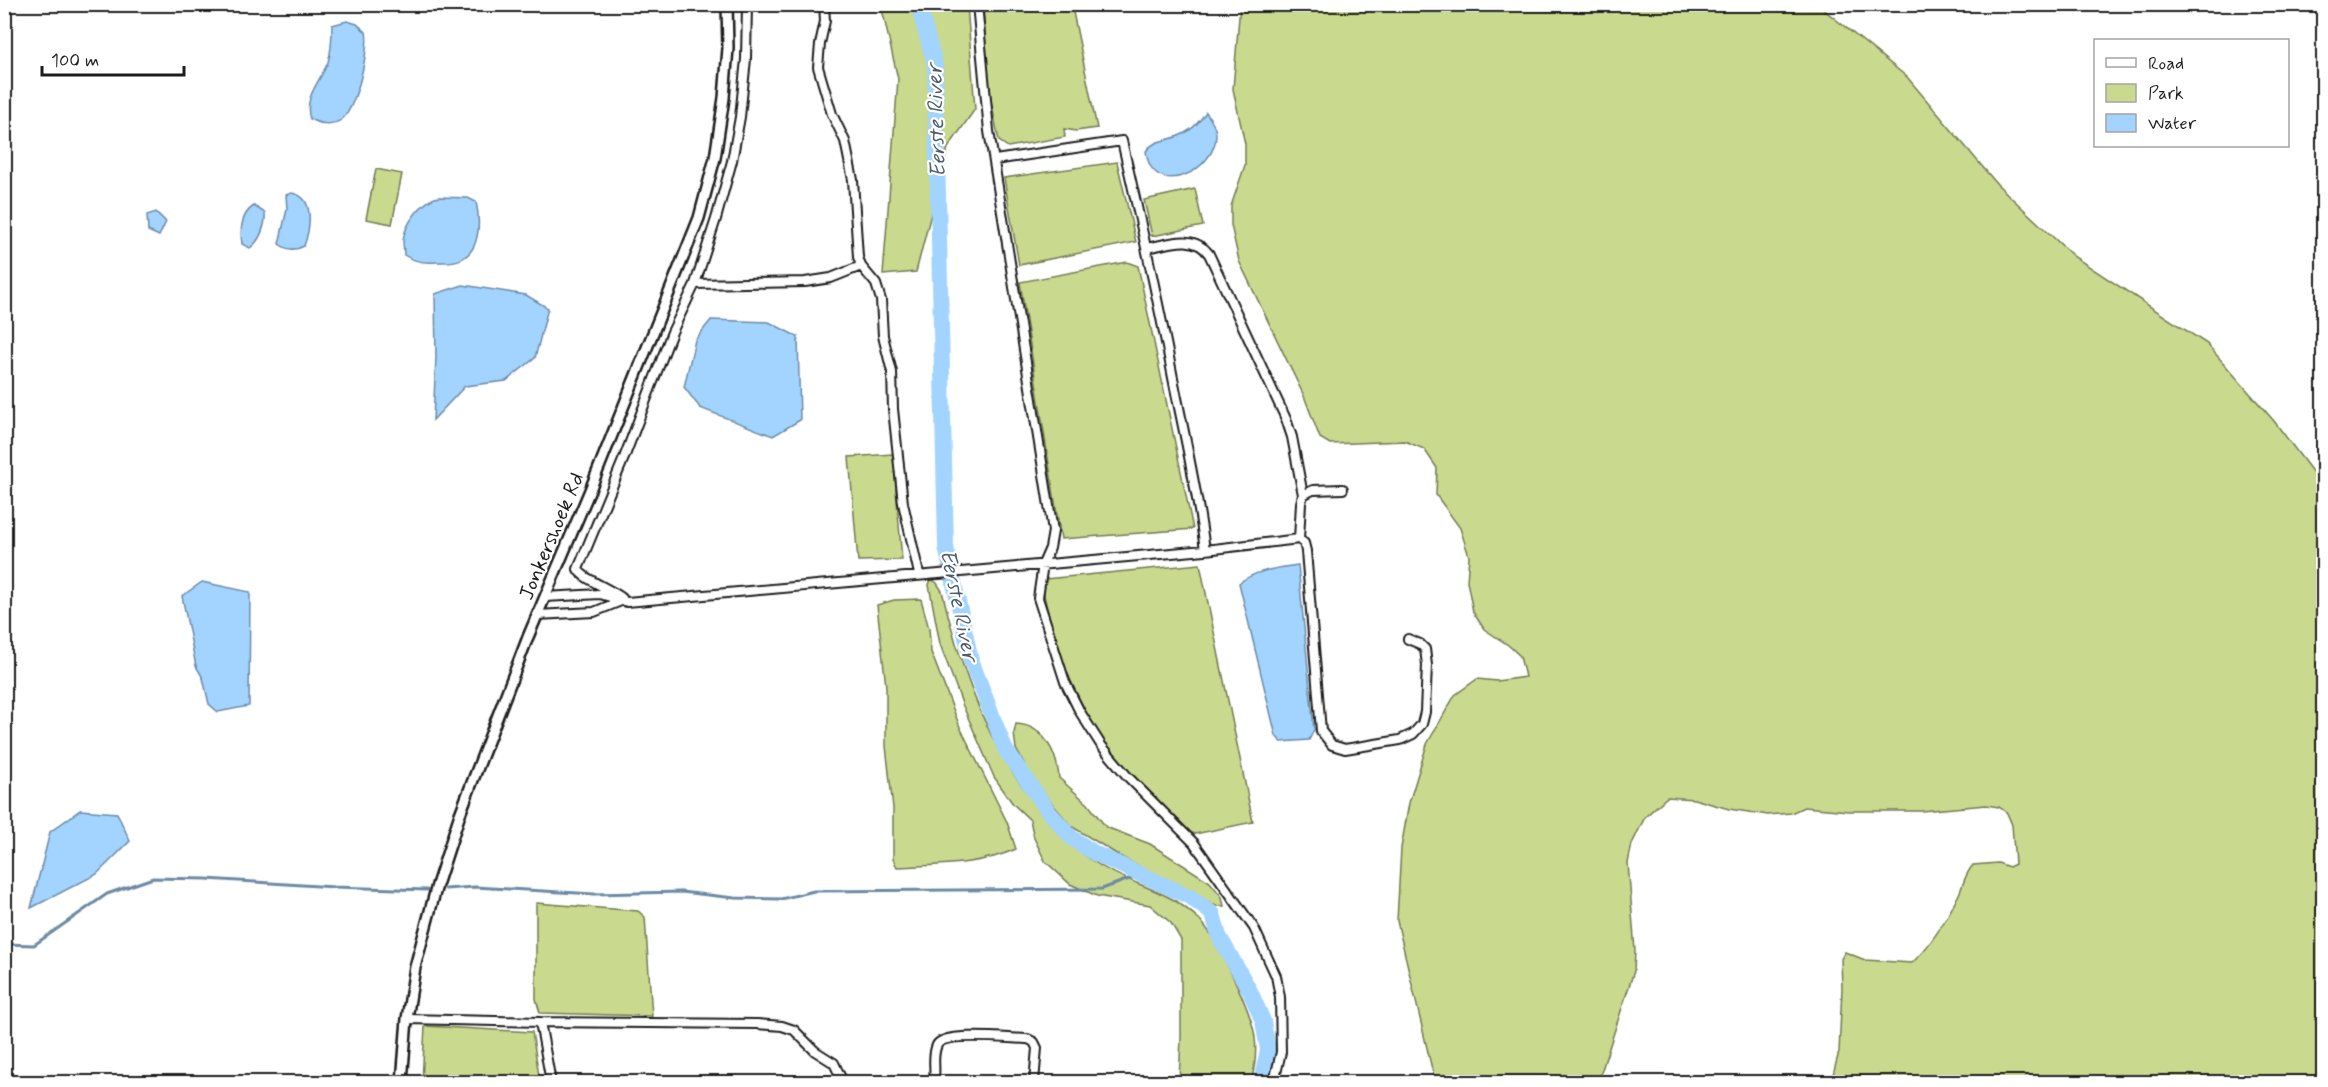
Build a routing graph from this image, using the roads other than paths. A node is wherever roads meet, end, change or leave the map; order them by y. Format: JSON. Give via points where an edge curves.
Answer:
{"nodes":[{"id":1,"x":727,"y":4,"type":"edge"},
{"id":2,"x":747,"y":4,"type":"edge"},
{"id":3,"x":824,"y":4,"type":"edge"},
{"id":4,"x":976,"y":4,"type":"edge"},
{"id":5,"x":995,"y":160,"type":"junction"},
{"id":6,"x":1147,"y":248,"type":"junction"},
{"id":7,"x":861,"y":266,"type":"junction"},
{"id":8,"x":695,"y":284,"type":"junction"},
{"id":9,"x":1343,"y":489,"type":"dead end"},
{"id":10,"x":1304,"y":495,"type":"junction"},
{"id":11,"x":1299,"y":539,"type":"junction"},
{"id":12,"x":1205,"y":550,"type":"junction"},
{"id":13,"x":1043,"y":564,"type":"junction"},
{"id":14,"x":919,"y":574,"type":"junction"},
{"id":15,"x":545,"y":597,"type":"junction"},
{"id":16,"x":624,"y":602,"type":"junction"},
{"id":17,"x":537,"y":615,"type":"junction"},
{"id":18,"x":1408,"y":639,"type":"dead end"},
{"id":19,"x":407,"y":1019,"type":"junction"},
{"id":20,"x":540,"y":1022,"type":"junction"},
{"id":21,"x":402,"y":1083,"type":"edge"},
{"id":22,"x":551,"y":1083,"type":"edge"},
{"id":23,"x":843,"y":1083,"type":"edge"},
{"id":24,"x":933,"y":1083,"type":"edge"},
{"id":25,"x":1034,"y":1083,"type":"edge"},
{"id":26,"x":1274,"y":1083,"type":"edge"}],
"edges":[{"from":1,"to":15,"type":"street","name":"Jonkershoek Rd","via":[[724,98],[715,158],[699,218]]},
{"from":2,"to":8,"type":"street","via":[[744,78],[732,161]]},
{"from":3,"to":7,"type":"street","via":[[818,67],[848,154]]},
{"from":4,"to":5,"type":"street","via":[[983,88]]},
{"from":5,"to":6,"type":"street","via":[[1122,141]]},
{"from":5,"to":13,"type":"street","via":[[1053,531]]},
{"from":6,"to":10,"type":"street","via":[[1186,240],[1199,244],[1209,254],[1286,419]]},
{"from":6,"to":12,"type":"street","via":[[1200,508]]},
{"from":7,"to":8,"type":"street","via":[[831,278],[805,282]]},
{"from":7,"to":14,"type":"street","via":[[876,284],[880,300],[892,372],[903,502]]},
{"from":8,"to":16,"type":"street","via":[[672,332],[578,569]]},
{"from":9,"to":10,"type":"street","via":[[1313,490]]},
{"from":10,"to":11,"type":"street"},
{"from":11,"to":12,"type":"street"},
{"from":11,"to":18,"type":"street","via":[[1306,551],[1321,731],[1332,745],[1345,749],[1400,740],[1422,724],[1426,653],[1420,644]]},
{"from":12,"to":13,"type":"street"},
{"from":13,"to":14,"type":"street"},
{"from":13,"to":26,"type":"street","via":[[1039,605],[1056,658],[1080,712],[1127,776],[1194,843],[1246,915],[1276,976],[1281,1052]]},
{"from":14,"to":16,"type":"street"},
{"from":15,"to":16,"type":"street","via":[[600,594]]},
{"from":15,"to":17,"type":"street","name":"Jonkershoek Rd"},
{"from":16,"to":17,"type":"street","via":[[594,612]]},
{"from":17,"to":19,"type":"street","name":"Jonkershoek Rd","via":[[460,814],[437,885],[415,967]]},
{"from":19,"to":20,"type":"street"},
{"from":19,"to":21,"type":"street","name":"Jonkershoek Rd"},
{"from":20,"to":22,"type":"street"},
{"from":20,"to":23,"type":"street","via":[[782,1026],[794,1030],[815,1051],[831,1060]]},
{"from":24,"to":25,"type":"street","via":[[937,1045],[954,1037],[1034,1042]]}]}
